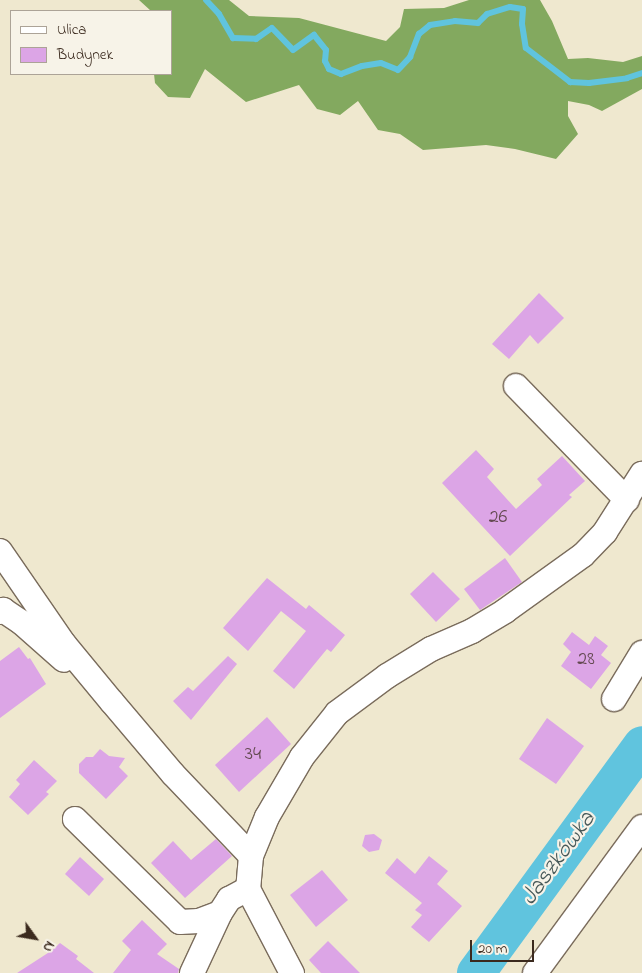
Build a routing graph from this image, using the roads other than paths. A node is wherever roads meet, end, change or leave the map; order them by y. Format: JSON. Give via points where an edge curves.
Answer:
{"nodes":[{"id":1,"x":516,"y":386,"type":"dead end"},
{"id":2,"x":642,"y":474,"type":"edge"},
{"id":3,"x":627,"y":500,"type":"junction"},
{"id":4,"x":0,"y":551,"type":"edge"},
{"id":5,"x":0,"y":612,"type":"edge"},
{"id":6,"x":642,"y":653,"type":"edge"},
{"id":7,"x":98,"y":685,"type":"junction"},
{"id":8,"x":614,"y":699,"type":"dead end"},
{"id":9,"x":75,"y":819,"type":"dead end"},
{"id":10,"x":642,"y":827,"type":"edge"},
{"id":11,"x":251,"y":856,"type":"junction"},
{"id":12,"x":248,"y":889,"type":"junction"},
{"id":13,"x":220,"y":913,"type":"junction"},
{"id":14,"x":192,"y":973,"type":"edge"},
{"id":15,"x":292,"y":973,"type":"edge"},
{"id":16,"x":535,"y":973,"type":"edge"}],
"edges":[{"from":1,"to":3,"type":"street"},
{"from":2,"to":3,"type":"street"},
{"from":3,"to":11,"type":"street","via":[[605,532],[583,555],[505,611],[472,631],[431,649],[337,713],[302,757],[267,818]]},
{"from":4,"to":7,"type":"street","via":[[30,598]]},
{"from":5,"to":7,"type":"street","via":[[3,610],[21,622]]},
{"from":6,"to":8,"type":"street"},
{"from":7,"to":11,"type":"street","via":[[173,774]]},
{"from":9,"to":13,"type":"street","via":[[180,922],[199,921]]},
{"from":10,"to":16,"type":"street"},
{"from":11,"to":12,"type":"street"},
{"from":12,"to":13,"type":"street","via":[[229,899]]},
{"from":12,"to":15,"type":"street"},
{"from":13,"to":14,"type":"street"}]}
